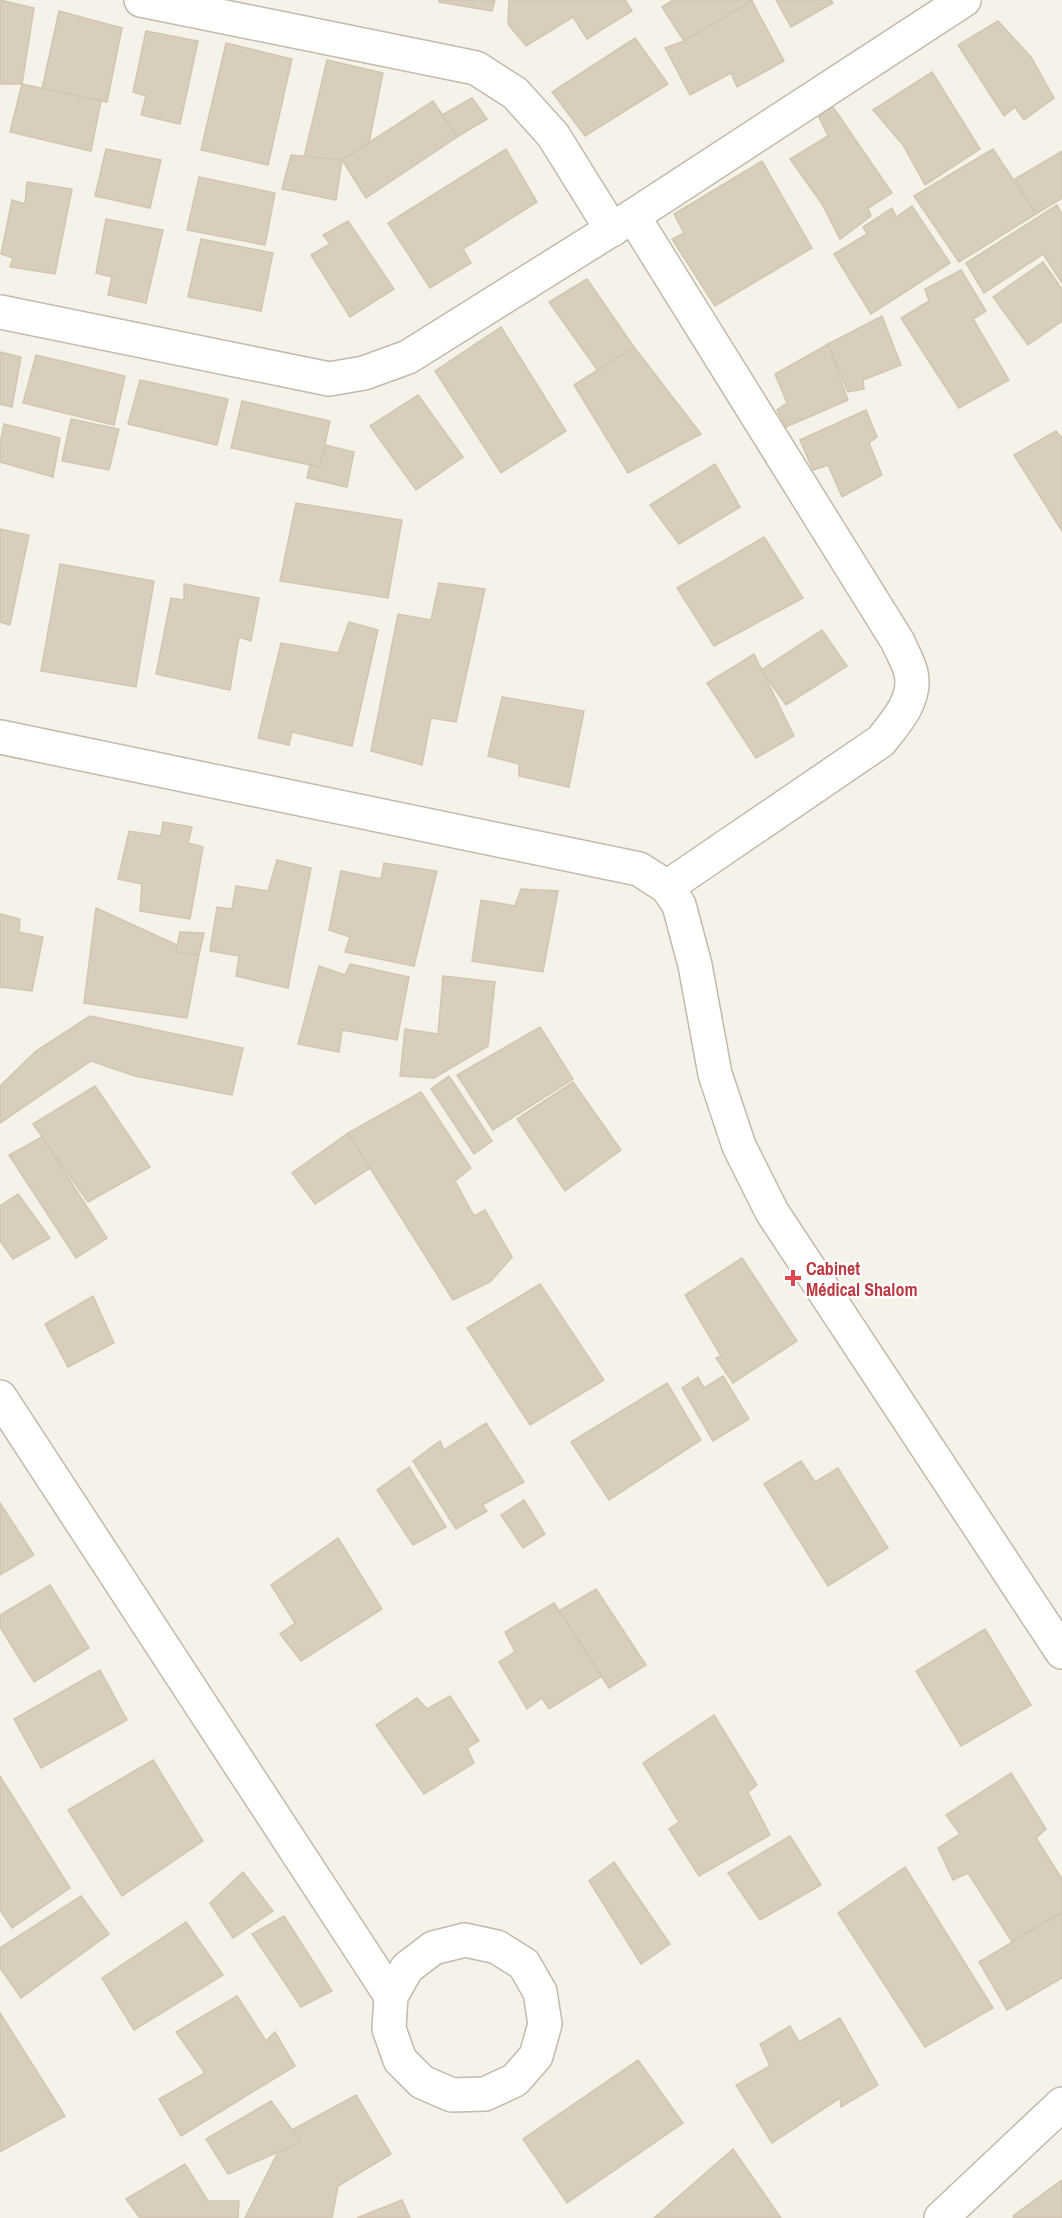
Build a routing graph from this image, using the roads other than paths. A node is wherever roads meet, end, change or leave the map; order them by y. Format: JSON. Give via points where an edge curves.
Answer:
{"nodes":[{"id":1,"x":141,"y":0,"type":"edge"},
{"id":2,"x":964,"y":0,"type":"edge"},
{"id":3,"x":622,"y":223,"type":"junction"},
{"id":4,"x":0,"y":312,"type":"edge"},
{"id":5,"x":0,"y":736,"type":"edge"},
{"id":6,"x":667,"y":887,"type":"junction"},
{"id":7,"x":0,"y":1397,"type":"edge"},
{"id":8,"x":1062,"y":1652,"type":"edge"},
{"id":9,"x":392,"y":1996,"type":"junction"},
{"id":10,"x":1062,"y":2104,"type":"edge"},
{"id":11,"x":941,"y":2218,"type":"edge"}],
"edges":[{"from":1,"to":3,"type":"street","via":[[476,68],[515,93]]},
{"from":2,"to":3,"type":"street"},
{"from":3,"to":4,"type":"street","via":[[408,357],[364,373],[329,379]]},
{"from":3,"to":6,"type":"street","via":[[898,642],[912,674],[911,696],[881,741]]},
{"from":5,"to":6,"type":"street","via":[[639,869]]},
{"from":6,"to":8,"type":"street","via":[[679,905],[688,932],[715,1074],[739,1146],[768,1203]]},
{"from":7,"to":9,"type":"street"},
{"from":9,"to":9,"type":"street","via":[[389,2029],[400,2060],[422,2082],[453,2095],[485,2094],[515,2080],[536,2056],[545,2024],[540,1992],[524,1964],[497,1947],[465,1940],[433,1948],[407,1968]]},
{"from":10,"to":11,"type":"street"}]}
